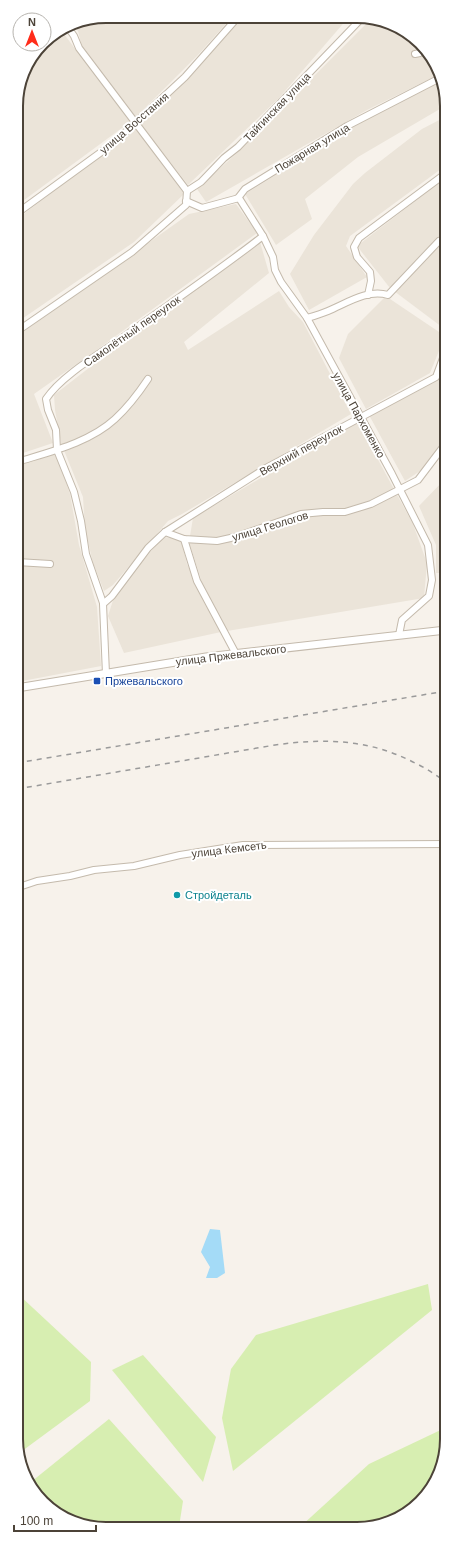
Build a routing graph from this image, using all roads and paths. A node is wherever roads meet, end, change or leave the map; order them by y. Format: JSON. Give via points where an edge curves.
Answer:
{"nodes":[{"id":1,"x":233,"y":23,"type":"edge"},
{"id":2,"x":357,"y":23,"type":"edge"},
{"id":3,"x":70,"y":31,"type":"edge"},
{"id":4,"x":420,"y":53,"type":"edge"},
{"id":5,"x":415,"y":54,"type":"dead end"},
{"id":6,"x":436,"y":80,"type":"edge"},
{"id":7,"x":136,"y":123,"type":"junction"},
{"id":8,"x":440,"y":178,"type":"edge"},
{"id":9,"x":187,"y":191,"type":"junction"},
{"id":10,"x":238,"y":198,"type":"junction"},
{"id":11,"x":186,"y":203,"type":"junction"},
{"id":12,"x":23,"y":209,"type":"edge"},
{"id":13,"x":263,"y":236,"type":"junction"},
{"id":14,"x":439,"y":241,"type":"dead end"},
{"id":15,"x":368,"y":295,"type":"junction"},
{"id":16,"x":307,"y":318,"type":"junction"},
{"id":17,"x":23,"y":327,"type":"edge"},
{"id":18,"x":440,"y":366,"type":"edge"},
{"id":19,"x":148,"y":379,"type":"dead end"},
{"id":20,"x":361,"y":417,"type":"junction"},
{"id":21,"x":57,"y":450,"type":"junction"},
{"id":22,"x":440,"y":451,"type":"edge"},
{"id":23,"x":23,"y":460,"type":"edge"},
{"id":24,"x":399,"y":488,"type":"junction"},
{"id":25,"x":165,"y":532,"type":"junction"},
{"id":26,"x":184,"y":539,"type":"junction"},
{"id":27,"x":23,"y":562,"type":"edge"},
{"id":28,"x":50,"y":564,"type":"dead end"},
{"id":29,"x":103,"y":604,"type":"junction"},
{"id":30,"x":440,"y":631,"type":"edge"},
{"id":31,"x":399,"y":635,"type":"junction"},
{"id":32,"x":236,"y":654,"type":"junction"},
{"id":33,"x":106,"y":674,"type":"junction"},
{"id":34,"x":23,"y":687,"type":"edge"},
{"id":35,"x":440,"y":844,"type":"edge"},
{"id":36,"x":23,"y":886,"type":"edge"}],
"edges":[{"from":1,"to":7,"type":"street","name":"улица Восстания","via":[[185,77]]},
{"from":2,"to":9,"type":"street","name":"Тайгинская улица","via":[[238,147],[201,182]]},
{"from":3,"to":7,"type":"street","via":[[79,48]]},
{"from":4,"to":5,"type":"street"},
{"from":6,"to":10,"type":"street","name":"Пожарная улица","via":[[347,126],[245,189]]},
{"from":7,"to":9,"type":"street"},
{"from":7,"to":12,"type":"street","name":"улица Восстания","via":[[115,142]]},
{"from":8,"to":15,"type":"street","via":[[359,238],[354,247],[357,256],[370,272]]},
{"from":9,"to":11,"type":"street"},
{"from":10,"to":11,"type":"street","name":"Пожарная улица","via":[[202,208]]},
{"from":10,"to":13,"type":"street","name":"улица Пархоменко"},
{"from":11,"to":17,"type":"street","via":[[132,252]]},
{"from":13,"to":16,"type":"street","name":"улица Пархоменко","via":[[281,282]]},
{"from":13,"to":21,"type":"street","name":"Самолётный переулок","via":[[51,391],[46,399],[56,430]]},
{"from":14,"to":15,"type":"street","via":[[388,295]]},
{"from":15,"to":16,"type":"street","via":[[354,298]]},
{"from":16,"to":20,"type":"street","name":"улица Пархоменко"},
{"from":18,"to":20,"type":"street","name":"Верхний переулок","via":[[436,377]]},
{"from":19,"to":21,"type":"street","via":[[114,420],[87,438]]},
{"from":20,"to":24,"type":"street","name":"улица Пархоменко"},
{"from":20,"to":25,"type":"street","name":"Верхний переулок","via":[[266,468]]},
{"from":21,"to":23,"type":"street"},
{"from":21,"to":29,"type":"street","name":"Самолётный переулок","via":[[74,492],[86,554]]},
{"from":22,"to":24,"type":"street","name":"улица Геологов","via":[[418,480]]},
{"from":24,"to":26,"type":"street","name":"улица Геологов","via":[[371,504],[345,512],[301,514],[216,542]]},
{"from":24,"to":31,"type":"street","name":"улица Пархоменко","via":[[428,545],[432,580],[429,596],[402,620]]},
{"from":25,"to":26,"type":"street","name":"улица Геологов"},
{"from":25,"to":29,"type":"street","via":[[148,548],[112,596]]},
{"from":26,"to":32,"type":"street","via":[[197,581]]},
{"from":27,"to":28,"type":"street"},
{"from":29,"to":33,"type":"street","name":"Самолётный переулок"},
{"from":30,"to":31,"type":"street","name":"улица Пржевальского"},
{"from":31,"to":32,"type":"street","name":"улица Пржевальского"},
{"from":32,"to":33,"type":"street","name":"улица Пржевальского"},
{"from":33,"to":34,"type":"street","name":"улица Пржевальского"},
{"from":35,"to":36,"type":"street","name":"улица Кемсеть","via":[[243,845],[180,855],[134,866],[94,870]]}]}
